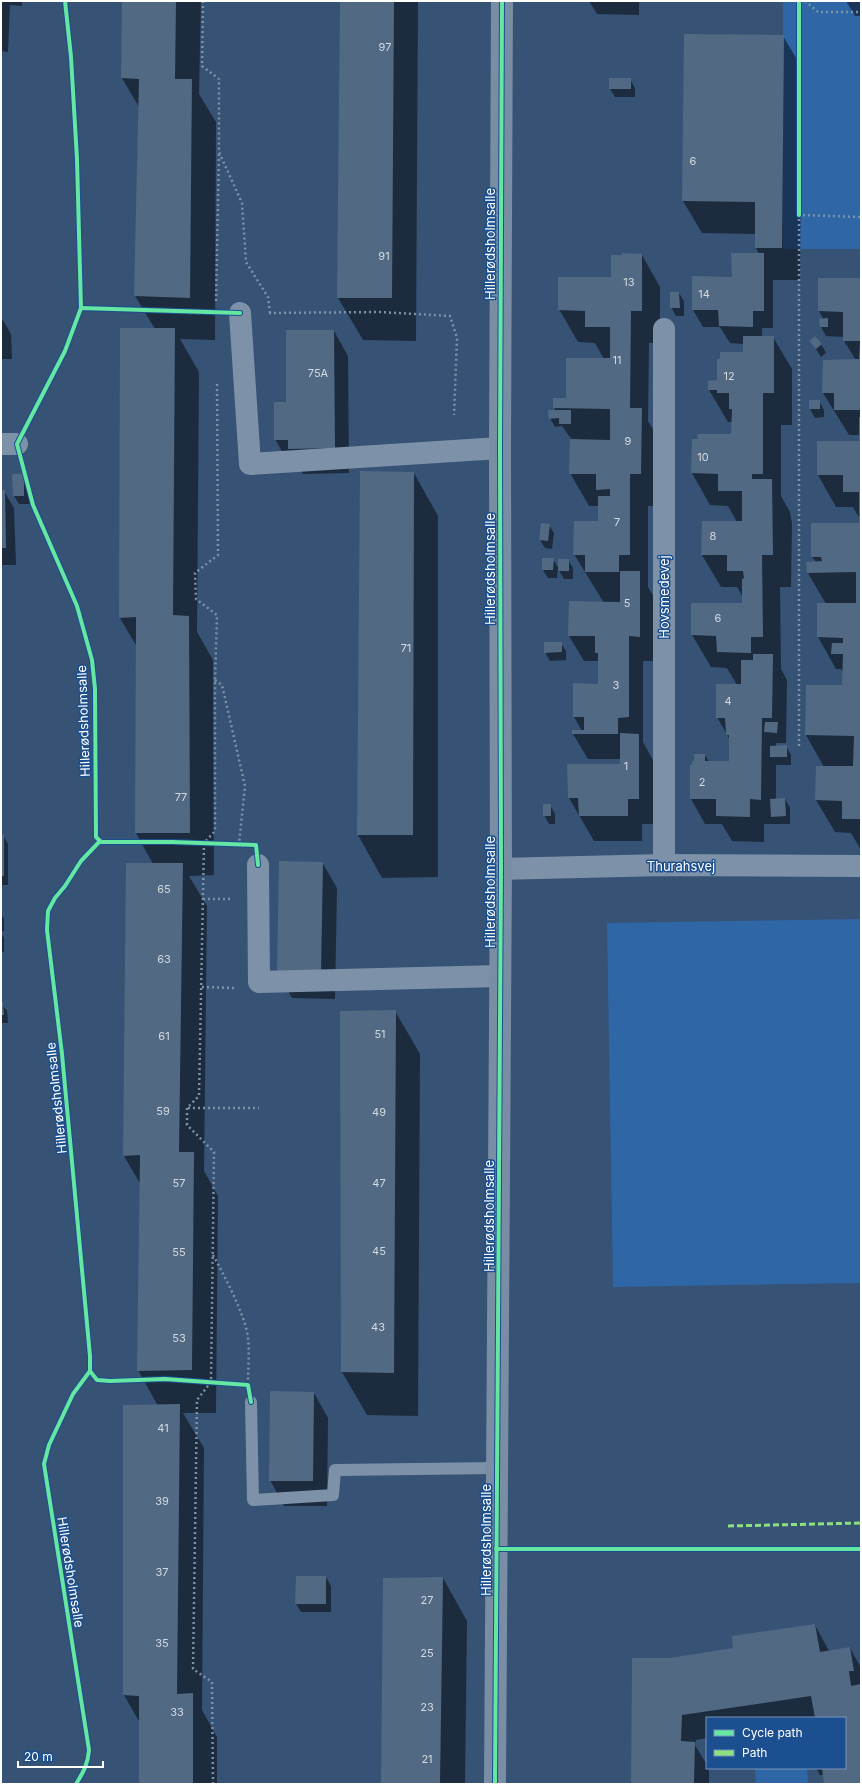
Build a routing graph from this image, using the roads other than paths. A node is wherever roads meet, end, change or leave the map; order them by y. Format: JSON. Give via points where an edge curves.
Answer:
{"nodes":[{"id":1,"x":502,"y":1,"type":"edge"},
{"id":2,"x":240,"y":313,"type":"road end"},
{"id":3,"x":664,"y":328,"type":"dead end"},
{"id":4,"x":500,"y":448,"type":"junction"},
{"id":5,"x":258,"y":865,"type":"road end"},
{"id":6,"x":664,"y":866,"type":"junction"},
{"id":7,"x":861,"y":866,"type":"edge"},
{"id":8,"x":500,"y":869,"type":"junction"},
{"id":9,"x":500,"y":976,"type":"junction"},
{"id":10,"x":251,"y":1402,"type":"dead end"},
{"id":11,"x":497,"y":1468,"type":"junction"},
{"id":12,"x":495,"y":1784,"type":"edge"}],
"edges":[{"from":1,"to":4,"type":"street","name":"Hillerødsholmsalle"},
{"from":2,"to":4,"type":"street","via":[[250,464]]},
{"from":3,"to":6,"type":"street","name":"Hovsmedevej"},
{"from":4,"to":8,"type":"street","name":"Hillerødsholmsalle"},
{"from":5,"to":9,"type":"street","via":[[259,982]]},
{"from":6,"to":7,"type":"street","name":"Thurahsvej"},
{"from":6,"to":8,"type":"street","name":"Thurahsvej"},
{"from":8,"to":9,"type":"street","name":"Hillerødsholmsalle"},
{"from":9,"to":11,"type":"street","name":"Hillerødsholmsalle"},
{"from":10,"to":11,"type":"lane","name":"Hillerødsholmsalle","via":[[252,1500],[333,1495],[335,1470]]},
{"from":11,"to":12,"type":"street","name":"Hillerødsholmsalle"}]}
